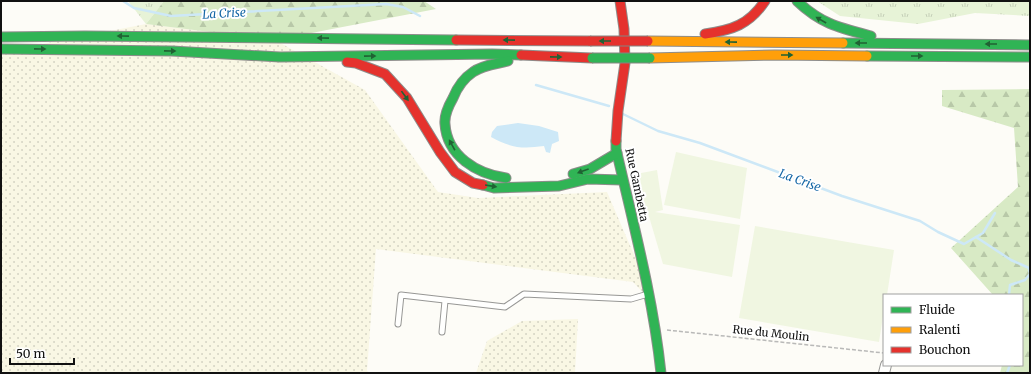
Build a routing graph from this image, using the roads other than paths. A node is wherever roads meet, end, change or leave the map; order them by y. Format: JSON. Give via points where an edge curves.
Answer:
{"nodes":[{"id":1,"x":620,"y":1,"type":"edge"},
{"id":2,"x":765,"y":1,"type":"edge"},
{"id":3,"x":797,"y":1,"type":"edge"},
{"id":4,"x":1,"y":37,"type":"edge"},
{"id":5,"x":648,"y":41,"type":"junction"},
{"id":6,"x":898,"y":44,"type":"junction"},
{"id":7,"x":1030,"y":45,"type":"edge"},
{"id":8,"x":1,"y":49,"type":"edge"},
{"id":9,"x":280,"y":57,"type":"junction"},
{"id":10,"x":533,"y":57,"type":"junction"},
{"id":11,"x":1030,"y":57,"type":"edge"},
{"id":12,"x":617,"y":153,"type":"junction"},
{"id":13,"x":622,"y":180,"type":"junction"},
{"id":14,"x":649,"y":294,"type":"junction"},
{"id":15,"x":445,"y":301,"type":"junction"},
{"id":16,"x":398,"y":324,"type":"dead end"},
{"id":17,"x":442,"y":332,"type":"dead end"},
{"id":18,"x":661,"y":373,"type":"edge"}],
"edges":[{"from":1,"to":12,"type":"main road","name":"Rue Gambetta","via":[[625,63],[618,111]]},
{"from":2,"to":5,"type":"main road","via":[[752,19],[726,31]]},
{"from":6,"to":3,"type":"main road","one_way":true,"via":[[830,25]]},
{"from":5,"to":4,"type":"main road","one_way":true,"bridge":true},
{"from":6,"to":5,"type":"main road","one_way":true},
{"from":7,"to":6,"type":"main road","one_way":true},
{"from":8,"to":9,"type":"main road","one_way":true,"via":[[172,51]]},
{"from":9,"to":10,"type":"main road","one_way":true,"via":[[492,54]]},
{"from":9,"to":13,"type":"main road","one_way":true,"via":[[356,63],[385,74],[407,98],[455,172],[473,183],[494,188],[559,186],[588,179]]},
{"from":10,"to":11,"type":"main road","one_way":true,"bridge":true},
{"from":12,"to":10,"type":"main road","one_way":true,"via":[[580,173],[548,178],[498,178],[475,170],[459,156],[449,143],[445,123],[450,102],[460,84],[475,71],[488,65]]},
{"from":12,"to":13,"type":"main road","name":"Rue Gambetta"},
{"from":13,"to":14,"type":"main road","name":"Rue Gambetta"},
{"from":14,"to":15,"type":"lane","via":[[631,299],[524,294],[505,307]]},
{"from":14,"to":18,"type":"main road","name":"Rue Gambetta"},
{"from":15,"to":16,"type":"lane","via":[[401,295]]},
{"from":15,"to":17,"type":"lane"}]}
